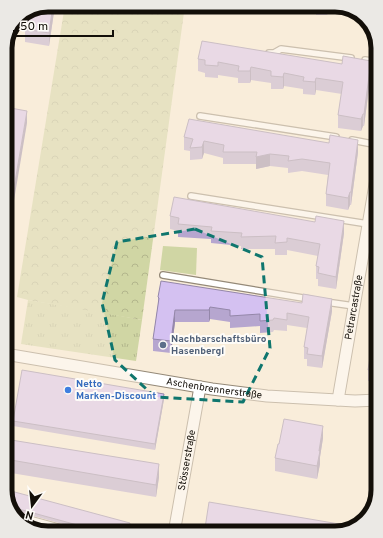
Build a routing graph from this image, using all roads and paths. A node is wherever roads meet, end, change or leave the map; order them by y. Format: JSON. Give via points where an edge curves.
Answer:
{"nodes":[{"id":1,"x":266,"y":52,"type":"edge"},
{"id":2,"x":371,"y":61,"type":"edge"},
{"id":3,"x":200,"y":116,"type":"dead end"},
{"id":4,"x":371,"y":144,"type":"edge"},
{"id":5,"x":191,"y":196,"type":"dead end"},
{"id":6,"x":371,"y":207,"type":"edge"},
{"id":7,"x":368,"y":224,"type":"junction"},
{"id":8,"x":163,"y":275,"type":"dead end"},
{"id":9,"x":354,"y":306,"type":"junction"},
{"id":10,"x":12,"y":355,"type":"edge"},
{"id":11,"x":200,"y":387,"type":"junction"},
{"id":12,"x":338,"y":400,"type":"junction"},
{"id":13,"x":371,"y":400,"type":"edge"},
{"id":14,"x":25,"y":518,"type":"edge"},
{"id":15,"x":54,"y":526,"type":"edge"},
{"id":16,"x":175,"y":526,"type":"edge"}],
"edges":[{"from":1,"to":2,"type":"lane","via":[[274,53],[281,49]]},
{"from":3,"to":4,"type":"lane"},
{"from":5,"to":7,"type":"lane"},
{"from":6,"to":7,"type":"street","name":"Petrarcastraße"},
{"from":7,"to":9,"type":"street","name":"Petrarcastraße"},
{"from":8,"to":9,"type":"lane"},
{"from":9,"to":12,"type":"street","name":"Petrarcastraße"},
{"from":10,"to":11,"type":"street","name":"Aschenbrennerstraße"},
{"from":11,"to":12,"type":"street","name":"Aschenbrennerstraße","via":[[267,396]]},
{"from":11,"to":16,"type":"street","name":"Stösserstraße"},
{"from":12,"to":13,"type":"street","name":"Aschenbrennerstraße"},
{"from":14,"to":15,"type":"lane"}]}
